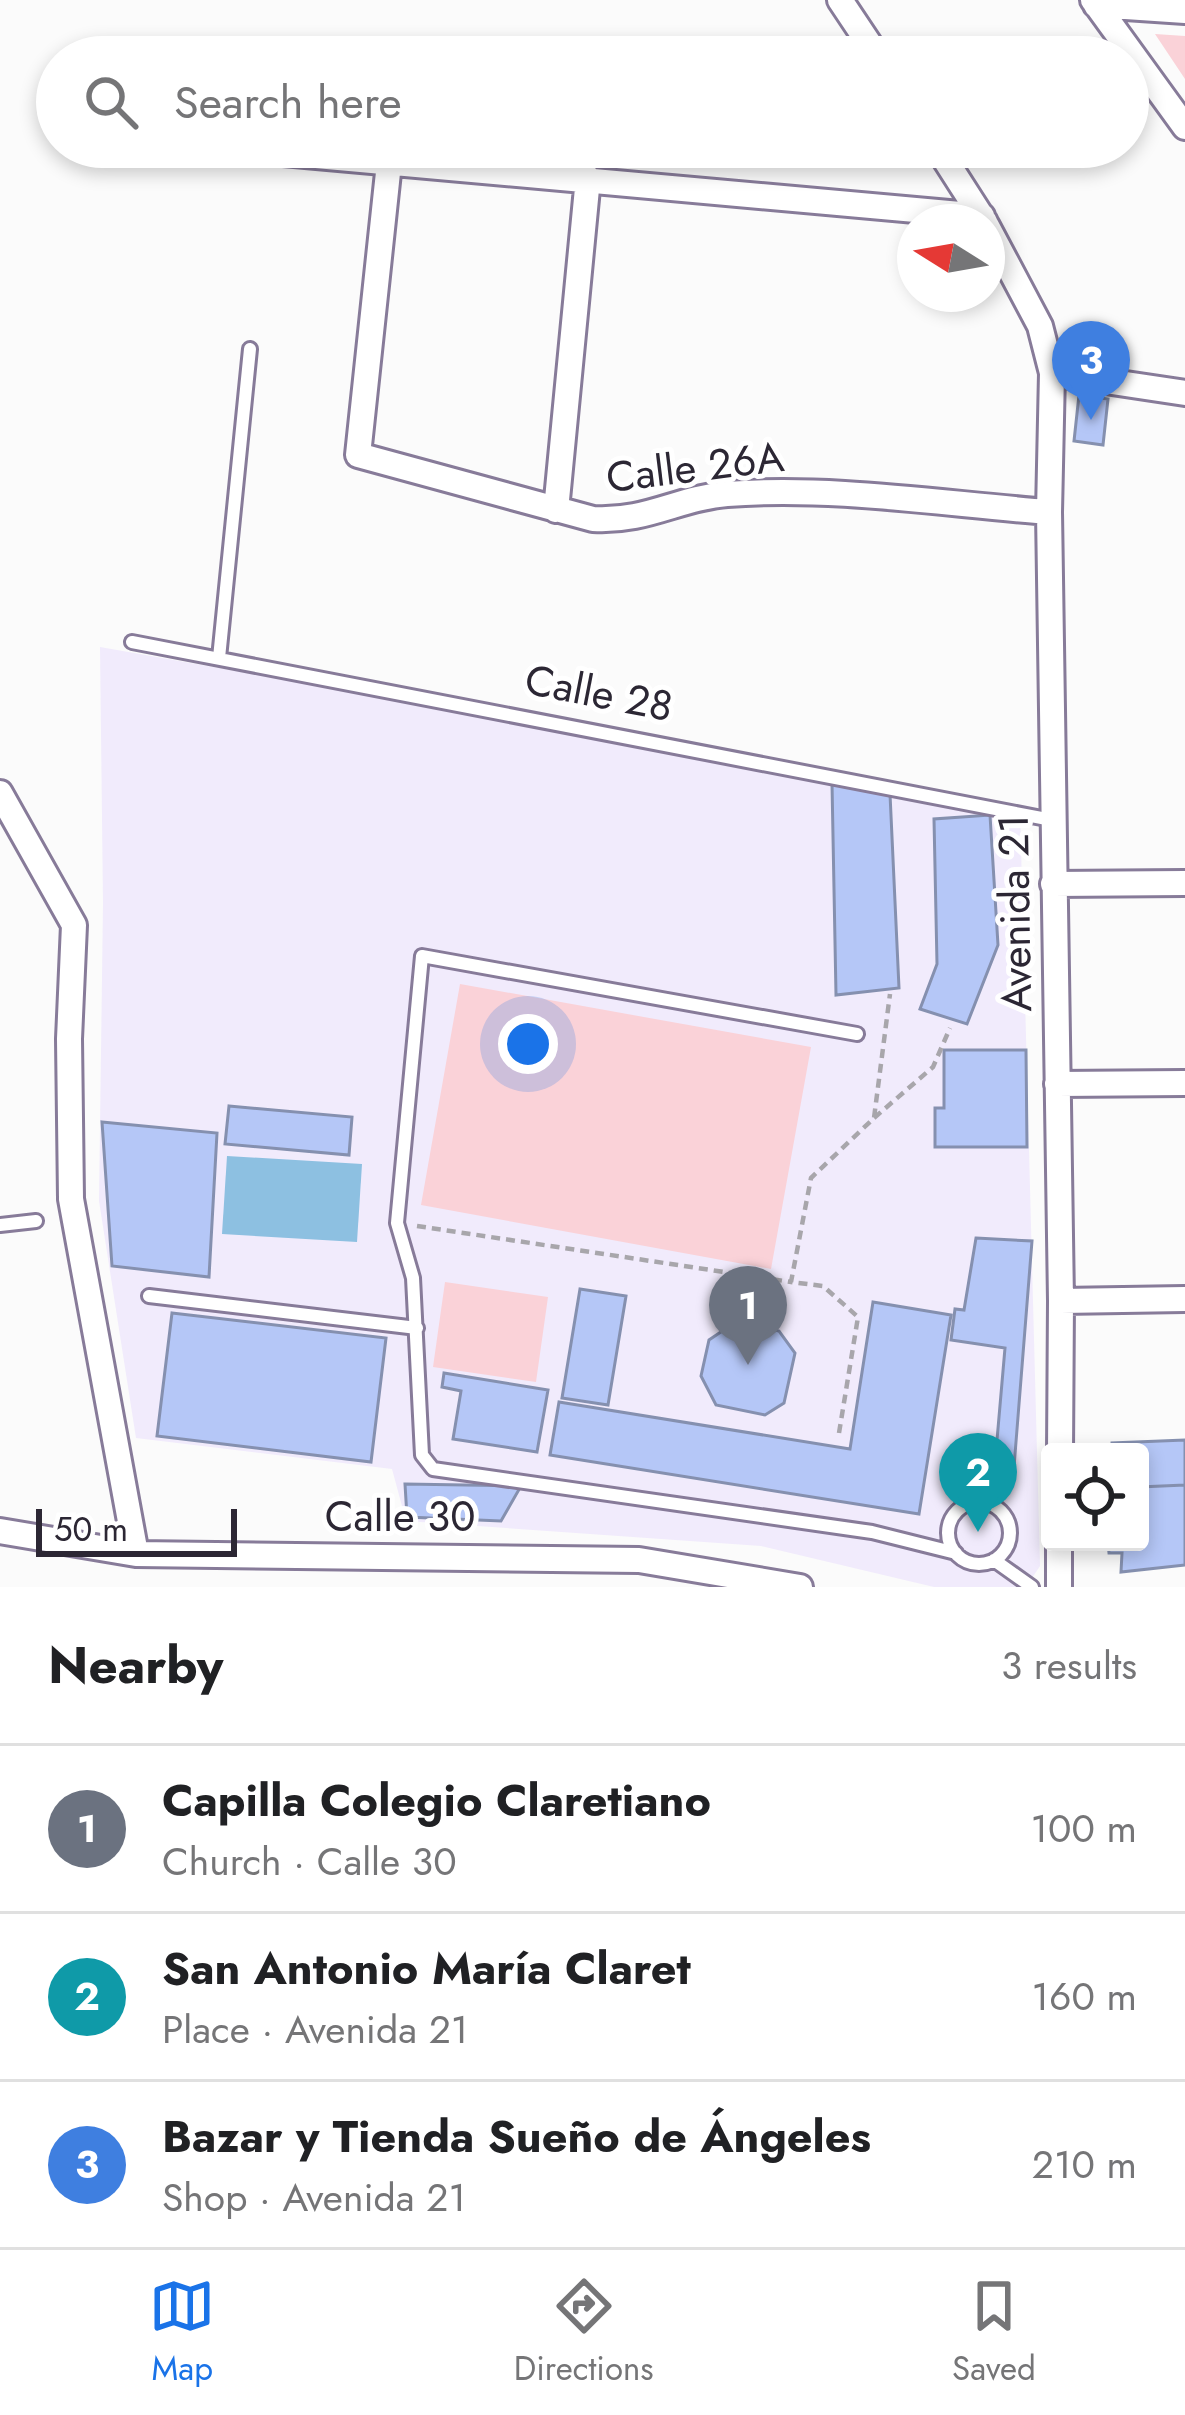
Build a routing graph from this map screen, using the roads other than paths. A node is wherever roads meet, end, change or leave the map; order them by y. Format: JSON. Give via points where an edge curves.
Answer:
{"nodes":[{"id":1,"x":840,"y":0,"type":"edge"},
{"id":2,"x":1094,"y":2,"type":"edge"},
{"id":3,"x":1185,"y":11,"type":"edge"},
{"id":4,"x":864,"y":36,"type":"edge"},
{"id":5,"x":1119,"y":36,"type":"edge"},
{"id":6,"x":1149,"y":78,"type":"edge"},
{"id":7,"x":1185,"y":127,"type":"edge"},
{"id":8,"x":388,"y":168,"type":"edge"},
{"id":9,"x":455,"y":168,"type":"edge"},
{"id":10,"x":951,"y":168,"type":"edge"},
{"id":11,"x":588,"y":178,"type":"junction"},
{"id":12,"x":974,"y":204,"type":"edge"},
{"id":13,"x":897,"y":211,"type":"edge"},
{"id":14,"x":1005,"y":259,"type":"edge"},
{"id":15,"x":250,"y":349,"type":"dead end"},
{"id":16,"x":1052,"y":373,"type":"junction"},
{"id":17,"x":1185,"y":393,"type":"edge"},
{"id":18,"x":556,"y":510,"type":"junction"},
{"id":19,"x":1049,"y":512,"type":"junction"},
{"id":20,"x":132,"y":642,"type":"dead end"},
{"id":21,"x":219,"y":658,"type":"junction"},
{"id":22,"x":0,"y":793,"type":"edge"},
{"id":23,"x":1052,"y":820,"type":"junction"},
{"id":24,"x":1185,"y":883,"type":"edge"},
{"id":25,"x":1053,"y":884,"type":"junction"},
{"id":26,"x":857,"y":1034,"type":"dead end"},
{"id":27,"x":1185,"y":1083,"type":"edge"},
{"id":28,"x":1057,"y":1084,"type":"junction"},
{"id":29,"x":36,"y":1221,"type":"dead end"},
{"id":30,"x":0,"y":1225,"type":"edge"},
{"id":31,"x":149,"y":1296,"type":"dead end"},
{"id":32,"x":1185,"y":1299,"type":"edge"},
{"id":33,"x":1061,"y":1301,"type":"junction"},
{"id":34,"x":417,"y":1328,"type":"junction"},
{"id":35,"x":1060,"y":1443,"type":"edge"},
{"id":36,"x":0,"y":1532,"type":"edge"},
{"id":37,"x":1059,"y":1551,"type":"edge"},
{"id":38,"x":956,"y":1553,"type":"junction"},
{"id":39,"x":136,"y":1554,"type":"junction"},
{"id":40,"x":994,"y":1560,"type":"junction"},
{"id":41,"x":704,"y":1578,"type":"edge"},
{"id":42,"x":800,"y":1587,"type":"edge"},
{"id":43,"x":1033,"y":1587,"type":"edge"},
{"id":44,"x":1058,"y":1587,"type":"edge"}],
"edges":[{"from":1,"to":4,"type":"street"},
{"from":2,"to":3,"type":"street"},
{"from":2,"to":5,"type":"street"},
{"from":6,"to":7,"type":"street"},
{"from":8,"to":18,"type":"street","name":"Calle 26A","via":[[358,455]]},
{"from":9,"to":11,"type":"street"},
{"from":10,"to":12,"type":"street","name":"Avenida 21"},
{"from":11,"to":13,"type":"street"},
{"from":11,"to":18,"type":"street"},
{"from":14,"to":16,"type":"street","name":"Avenida 21","via":[[1040,326]]},
{"from":15,"to":21,"type":"lane"},
{"from":16,"to":17,"type":"street"},
{"from":16,"to":19,"type":"street","name":"Avenida 21"},
{"from":18,"to":19,"type":"street","name":"Calle 26A","via":[[625,521],[722,494],[789,491]]},
{"from":19,"to":23,"type":"street","name":"Avenida 21"},
{"from":20,"to":21,"type":"lane","name":"Calle 28"},
{"from":21,"to":23,"type":"lane","name":"Calle 28"},
{"from":22,"to":39,"type":"street","via":[[74,925],[71,1199]]},
{"from":23,"to":25,"type":"street","name":"Avenida 21"},
{"from":24,"to":25,"type":"street"},
{"from":25,"to":28,"type":"street","name":"Avenida 21"},
{"from":26,"to":34,"type":"lane","via":[[422,956],[397,1223]]},
{"from":27,"to":28,"type":"street"},
{"from":28,"to":33,"type":"street","name":"Avenida 21"},
{"from":29,"to":30,"type":"lane"},
{"from":31,"to":34,"type":"lane"},
{"from":32,"to":33,"type":"street"},
{"from":33,"to":35,"type":"street","name":"Avenida 21"},
{"from":34,"to":38,"type":"lane","via":[[422,1455],[433,1469],[872,1532]]},
{"from":36,"to":39,"type":"street","name":"Calle 30"},
{"from":37,"to":44,"type":"street"},
{"from":38,"to":40,"type":"lane","via":[[974,1564]]},
{"from":38,"to":40,"type":"lane","via":[[948,1534],[958,1511],[988,1504],[1010,1530]]},
{"from":39,"to":41,"type":"street","name":"Calle 30","via":[[638,1560]]},
{"from":40,"to":43,"type":"lane"},
{"from":41,"to":42,"type":"street","name":"Calle 30"}]}
